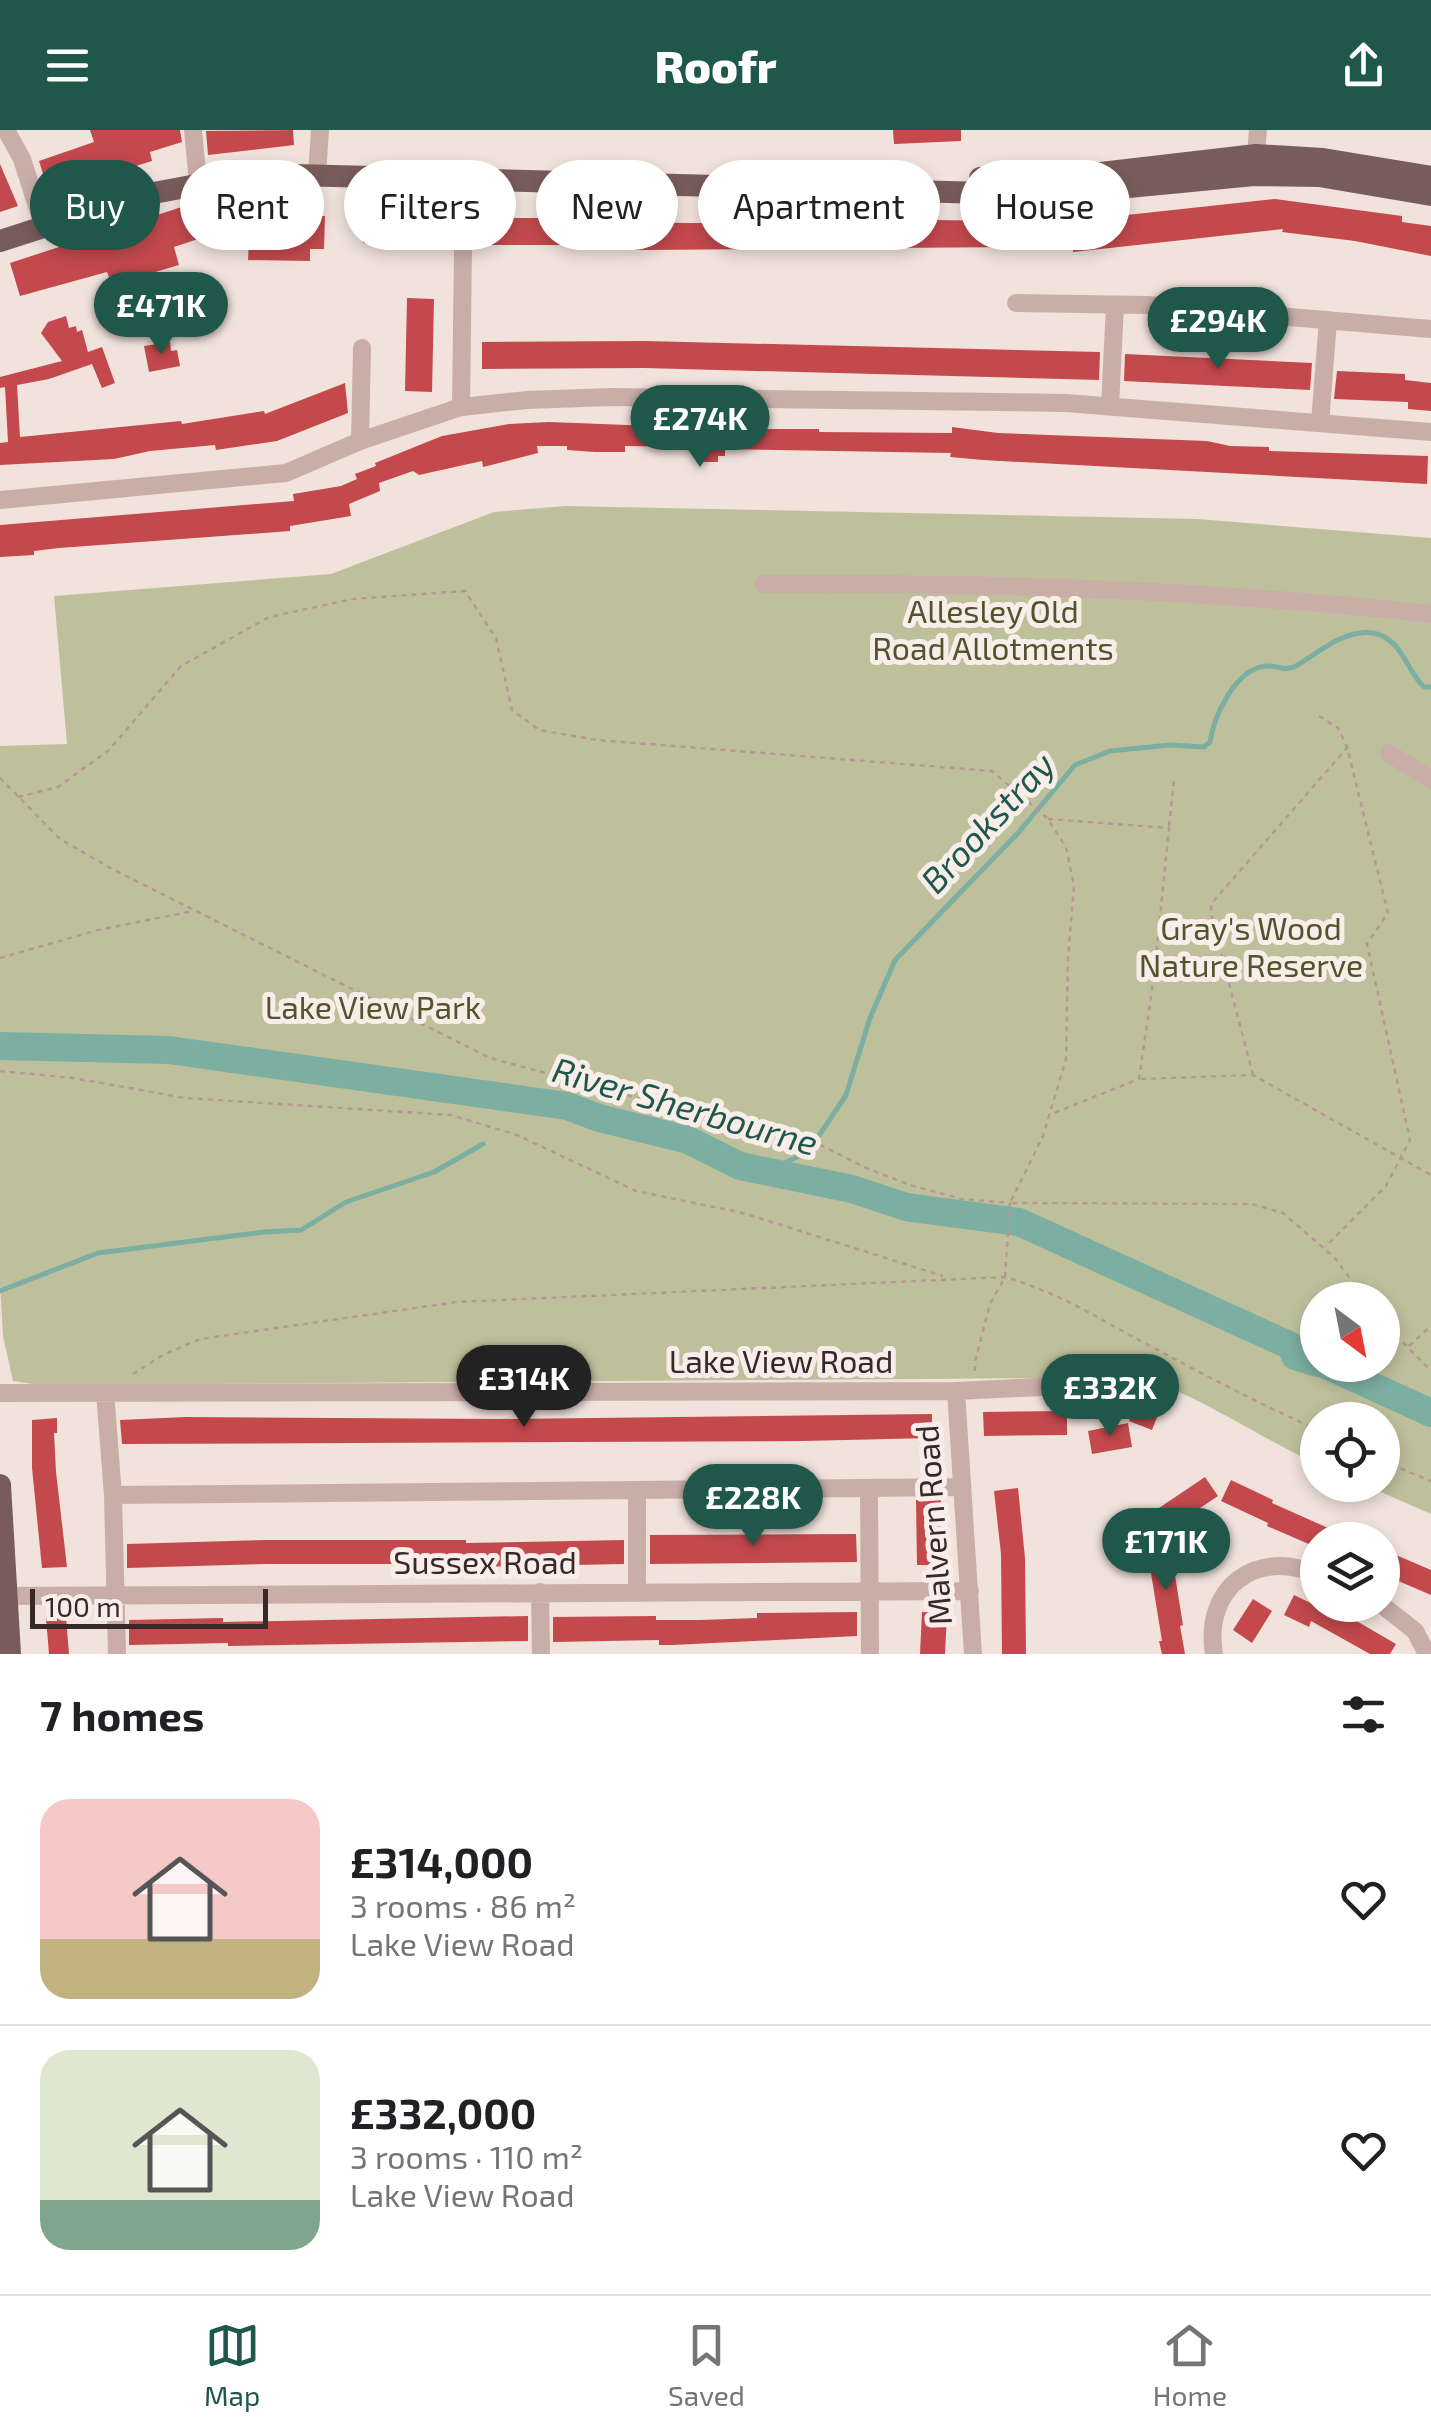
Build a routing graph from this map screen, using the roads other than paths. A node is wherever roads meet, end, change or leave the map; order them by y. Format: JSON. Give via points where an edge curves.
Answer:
{"nodes":[{"id":1,"x":6,"y":130,"type":"edge"},
{"id":2,"x":193,"y":130,"type":"edge"},
{"id":3,"x":320,"y":130,"type":"edge"},
{"id":4,"x":1258,"y":130,"type":"edge"},
{"id":5,"x":196,"y":160,"type":"edge"},
{"id":6,"x":318,"y":160,"type":"edge"},
{"id":7,"x":1255,"y":165,"type":"junction"},
{"id":8,"x":1431,"y":176,"type":"edge"},
{"id":9,"x":516,"y":177,"type":"edge"},
{"id":10,"x":30,"y":183,"type":"edge"},
{"id":11,"x":1431,"y":195,"type":"edge"},
{"id":12,"x":30,"y":230,"type":"edge"},
{"id":13,"x":0,"y":242,"type":"edge"},
{"id":14,"x":463,"y":250,"type":"edge"},
{"id":15,"x":1016,"y":303,"type":"dead end"},
{"id":16,"x":1115,"y":305,"type":"junction"},
{"id":17,"x":1328,"y":320,"type":"junction"},
{"id":18,"x":1431,"y":329,"type":"edge"},
{"id":19,"x":362,"y":348,"type":"dead end"},
{"id":20,"x":1110,"y":406,"type":"junction"},
{"id":21,"x":462,"y":407,"type":"junction"},
{"id":22,"x":1320,"y":423,"type":"junction"},
{"id":23,"x":1431,"y":432,"type":"edge"},
{"id":24,"x":360,"y":440,"type":"junction"},
{"id":25,"x":0,"y":500,"type":"edge"},
{"id":26,"x":764,"y":584,"type":"dead end"},
{"id":27,"x":1431,"y":614,"type":"edge"},
{"id":28,"x":1389,"y":753,"type":"dead end"},
{"id":29,"x":1431,"y":780,"type":"edge"},
{"id":30,"x":104,"y":1392,"type":"junction"},
{"id":31,"x":956,"y":1392,"type":"junction"},
{"id":32,"x":0,"y":1393,"type":"edge"},
{"id":33,"x":1107,"y":1397,"type":"dead end"},
{"id":34,"x":0,"y":1485,"type":"edge"},
{"id":35,"x":962,"y":1487,"type":"junction"},
{"id":36,"x":869,"y":1488,"type":"junction"},
{"id":37,"x":637,"y":1490,"type":"junction"},
{"id":38,"x":113,"y":1495,"type":"junction"},
{"id":39,"x":1300,"y":1570,"type":"edge"},
{"id":40,"x":970,"y":1590,"type":"junction"},
{"id":41,"x":870,"y":1591,"type":"junction"},
{"id":42,"x":540,"y":1592,"type":"junction"},
{"id":43,"x":637,"y":1592,"type":"junction"},
{"id":44,"x":114,"y":1594,"type":"junction"},
{"id":45,"x":3,"y":1595,"type":"edge"},
{"id":46,"x":1400,"y":1616,"type":"edge"},
{"id":47,"x":10,"y":1654,"type":"edge"},
{"id":48,"x":118,"y":1654,"type":"edge"},
{"id":49,"x":542,"y":1654,"type":"edge"},
{"id":50,"x":870,"y":1654,"type":"edge"},
{"id":51,"x":973,"y":1654,"type":"edge"},
{"id":52,"x":1214,"y":1654,"type":"edge"},
{"id":53,"x":1427,"y":1654,"type":"edge"}],
"edges":[{"from":1,"to":10,"type":"street"},
{"from":2,"to":5,"type":"street"},
{"from":3,"to":6,"type":"street"},
{"from":4,"to":7,"type":"street"},
{"from":7,"to":8,"type":"main road","via":[[1323,159]]},
{"from":7,"to":9,"type":"main road","via":[[865,183]]},
{"from":7,"to":11,"type":"main road"},
{"from":12,"to":13,"type":"main road"},
{"from":14,"to":21,"type":"street"},
{"from":15,"to":16,"type":"street"},
{"from":16,"to":17,"type":"street"},
{"from":16,"to":20,"type":"street"},
{"from":17,"to":18,"type":"street"},
{"from":17,"to":22,"type":"street"},
{"from":19,"to":24,"type":"street"},
{"from":20,"to":21,"type":"street","via":[[612,397]]},
{"from":20,"to":22,"type":"street"},
{"from":21,"to":24,"type":"street"},
{"from":22,"to":23,"type":"street"},
{"from":24,"to":25,"type":"street","via":[[286,473]]},
{"from":26,"to":27,"type":"street","via":[[1100,588]]},
{"from":28,"to":29,"type":"street"},
{"from":30,"to":31,"type":"street","name":"Lake View Road"},
{"from":30,"to":32,"type":"street","name":"Lake View Road"},
{"from":30,"to":38,"type":"street"},
{"from":31,"to":33,"type":"street","name":"Lake View Road","via":[[1087,1379]]},
{"from":31,"to":35,"type":"street","name":"Malvern Road"},
{"from":34,"to":45,"type":"main road"},
{"from":35,"to":36,"type":"street"},
{"from":35,"to":40,"type":"street","name":"Malvern Road"},
{"from":36,"to":37,"type":"street"},
{"from":36,"to":41,"type":"street"},
{"from":37,"to":38,"type":"street"},
{"from":37,"to":43,"type":"street"},
{"from":38,"to":44,"type":"street"},
{"from":39,"to":52,"type":"street","via":[[1280,1564],[1233,1584],[1212,1622]]},
{"from":40,"to":41,"type":"street","name":"Sussex Road"},
{"from":40,"to":51,"type":"street","name":"Malvern Road"},
{"from":41,"to":43,"type":"street","name":"Sussex Road"},
{"from":41,"to":50,"type":"street"},
{"from":42,"to":43,"type":"street","name":"Sussex Road"},
{"from":42,"to":44,"type":"street","name":"Sussex Road"},
{"from":42,"to":49,"type":"street"},
{"from":44,"to":45,"type":"street","name":"Sussex Road"},
{"from":44,"to":48,"type":"street"},
{"from":45,"to":47,"type":"main road"},
{"from":46,"to":53,"type":"street"}]}
